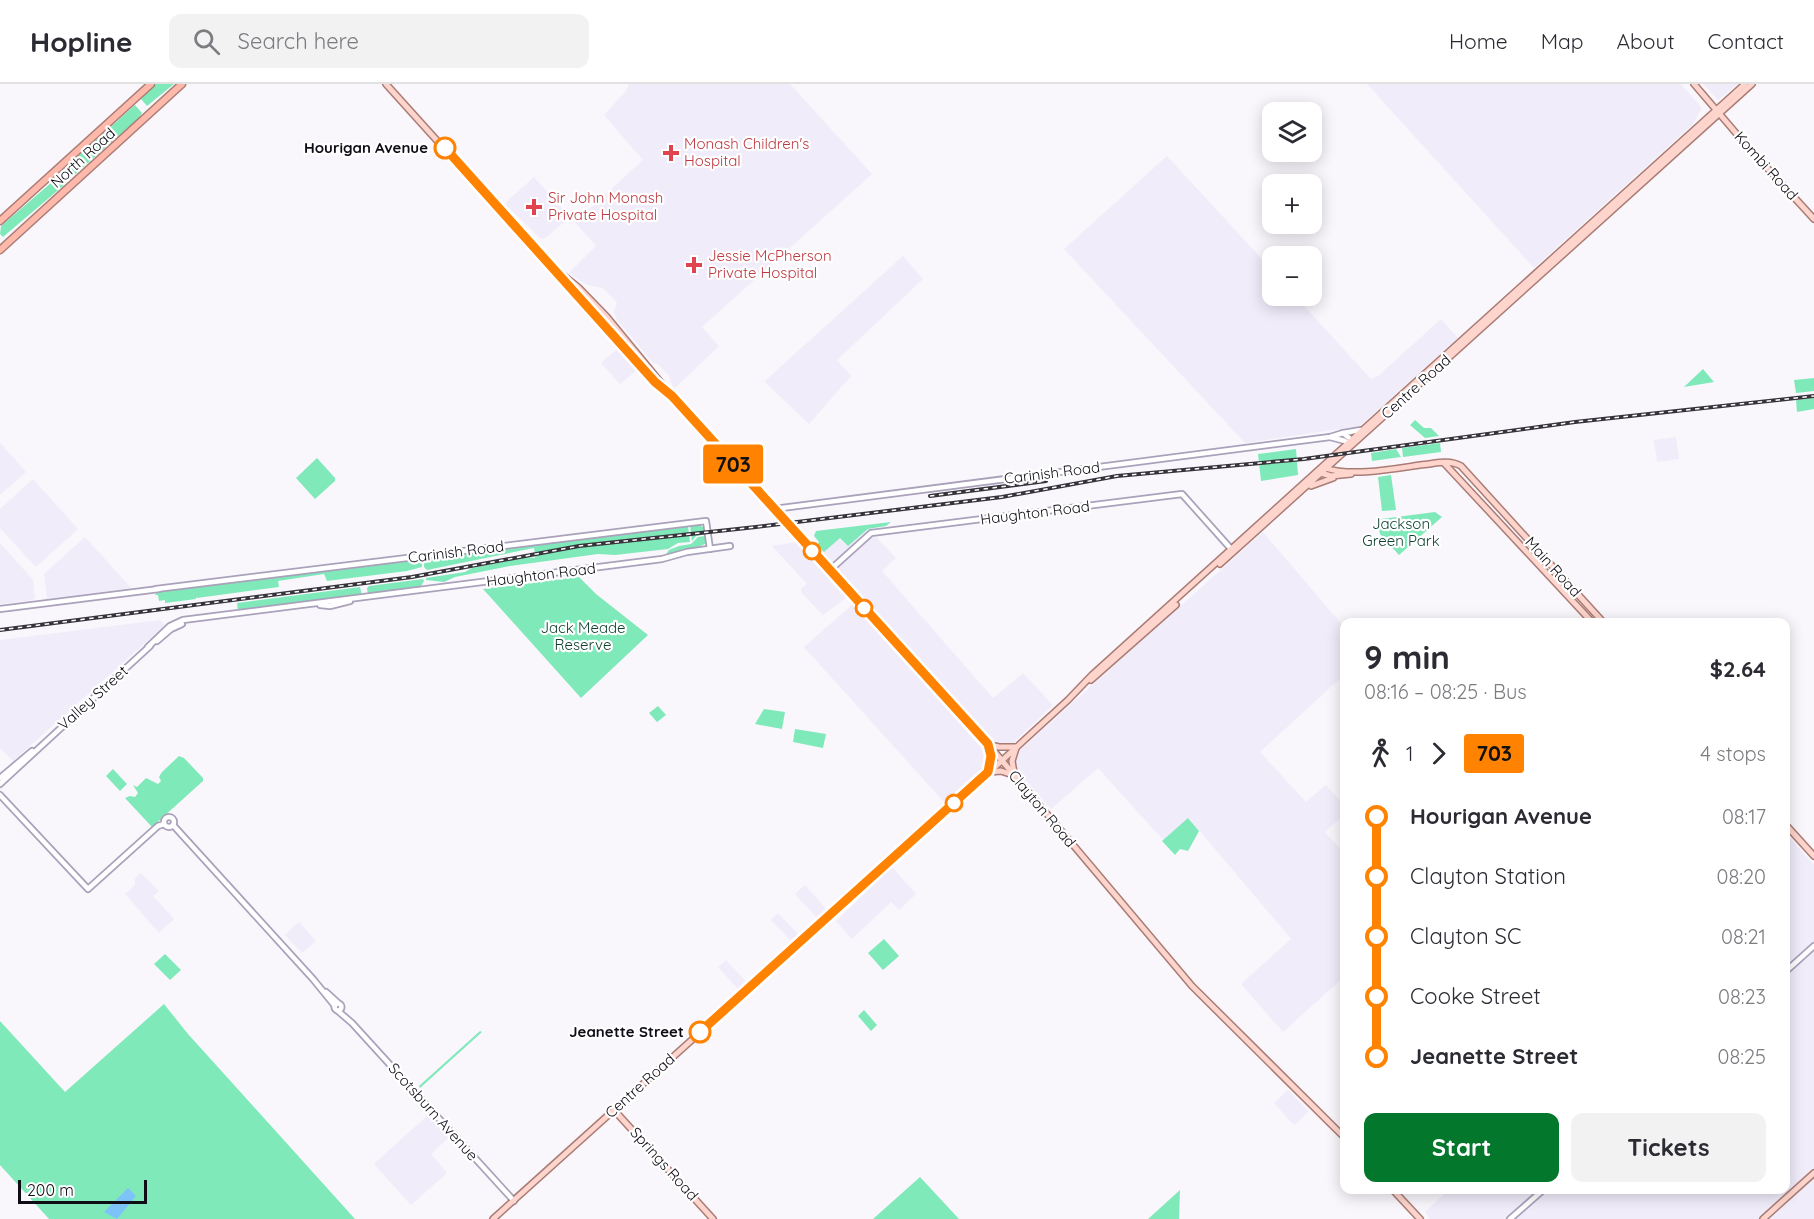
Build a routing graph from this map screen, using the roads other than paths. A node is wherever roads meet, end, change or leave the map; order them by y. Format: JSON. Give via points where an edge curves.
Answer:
{"nodes":[{"id":1,"x":151,"y":84,"type":"edge"},
{"id":2,"x":182,"y":84,"type":"edge"},
{"id":3,"x":386,"y":84,"type":"edge"},
{"id":4,"x":1694,"y":84,"type":"edge"},
{"id":5,"x":1744,"y":84,"type":"edge"},
{"id":6,"x":1752,"y":84,"type":"edge"},
{"id":7,"x":1718,"y":111,"type":"junction"},
{"id":8,"x":1814,"y":219,"type":"edge"},
{"id":9,"x":0,"y":221,"type":"edge"},
{"id":10,"x":0,"y":250,"type":"edge"},
{"id":11,"x":1361,"y":430,"type":"junction"},
{"id":12,"x":1343,"y":433,"type":"junction"},
{"id":13,"x":1332,"y":438,"type":"junction"},
{"id":14,"x":1351,"y":443,"type":"junction"},
{"id":15,"x":1341,"y":448,"type":"junction"},
{"id":16,"x":1336,"y":461,"type":"junction"},
{"id":17,"x":1442,"y":462,"type":"junction"},
{"id":18,"x":1322,"y":470,"type":"junction"},
{"id":19,"x":1342,"y":473,"type":"junction"},
{"id":20,"x":1305,"y":489,"type":"junction"},
{"id":21,"x":774,"y":509,"type":"junction"},
{"id":22,"x":1513,"y":524,"type":"junction"},
{"id":23,"x":1507,"y":530,"type":"junction"},
{"id":24,"x":730,"y":546,"type":"dead end"},
{"id":25,"x":710,"y":549,"type":"junction"},
{"id":26,"x":1232,"y":551,"type":"junction"},
{"id":27,"x":830,"y":570,"type":"junction"},
{"id":28,"x":0,"y":609,"type":"edge"},
{"id":29,"x":1592,"y":610,"type":"junction"},
{"id":30,"x":1586,"y":616,"type":"joint"},
{"id":31,"x":1599,"y":618,"type":"edge"},
{"id":32,"x":173,"y":625,"type":"joint"},
{"id":33,"x":988,"y":744,"type":"junction"},
{"id":34,"x":1016,"y":747,"type":"junction"},
{"id":35,"x":37,"y":748,"type":"junction"},
{"id":36,"x":1002,"y":760,"type":"junction"},
{"id":37,"x":988,"y":772,"type":"junction"},
{"id":38,"x":1014,"y":775,"type":"junction"},
{"id":39,"x":0,"y":778,"type":"edge"},
{"id":40,"x":0,"y":784,"type":"edge"},
{"id":41,"x":0,"y":795,"type":"edge"},
{"id":42,"x":1790,"y":830,"type":"edge"},
{"id":43,"x":1814,"y":856,"type":"edge"},
{"id":44,"x":1814,"y":946,"type":"edge"},
{"id":45,"x":1790,"y":968,"type":"edge"},
{"id":46,"x":614,"y":1110,"type":"junction"},
{"id":47,"x":1340,"y":1133,"type":"edge"},
{"id":48,"x":1814,"y":1173,"type":"edge"},
{"id":49,"x":1397,"y":1194,"type":"edge"},
{"id":50,"x":1538,"y":1194,"type":"edge"},
{"id":51,"x":514,"y":1201,"type":"junction"},
{"id":52,"x":493,"y":1219,"type":"edge"},
{"id":53,"x":713,"y":1219,"type":"edge"},
{"id":54,"x":1420,"y":1219,"type":"edge"},
{"id":55,"x":1510,"y":1219,"type":"edge"},
{"id":56,"x":1763,"y":1219,"type":"edge"}],
"edges":[{"from":1,"to":9,"type":"highway","name":"North Road"},
{"from":2,"to":10,"type":"highway","name":"North Road"},
{"from":3,"to":21,"type":"main road","name":"Clayton Road"},
{"from":4,"to":7,"type":"main road","name":"Kombi Road"},
{"from":5,"to":7,"type":"main road","name":"Centre Road"},
{"from":6,"to":7,"type":"main road","name":"Centre Road"},
{"from":7,"to":8,"type":"main road","name":"Kombi Road"},
{"from":7,"to":11,"type":"main road","name":"Centre Road"},
{"from":7,"to":14,"type":"main road","name":"Centre Road"},
{"from":11,"to":12,"type":"street","name":"Carinish Road"},
{"from":11,"to":14,"type":"main road","name":"Centre Road"},
{"from":12,"to":13,"type":"street","name":"Carinish Road"},
{"from":12,"to":14,"type":"street"},
{"from":13,"to":14,"type":"street","name":"Carinish Road"},
{"from":13,"to":15,"type":"street"},
{"from":13,"to":21,"type":"street","name":"Carinish Road"},
{"from":14,"to":15,"type":"main road","name":"Centre Road"},
{"from":14,"to":16,"type":"main road","name":"Centre Road"},
{"from":15,"to":18,"type":"main road","name":"Centre Road"},
{"from":16,"to":18,"type":"main road","name":"Centre Road"},
{"from":16,"to":19,"type":"main road"},
{"from":17,"to":19,"type":"main road"},
{"from":17,"to":22,"type":"main road","name":"Main Road","via":[[1461,466]]},
{"from":17,"to":23,"type":"main road","name":"Main Road"},
{"from":18,"to":19,"type":"main road"},
{"from":18,"to":20,"type":"main road","name":"Centre Road"},
{"from":18,"to":26,"type":"main road","name":"Centre Road"},
{"from":19,"to":20,"type":"main road"},
{"from":20,"to":26,"type":"main road","name":"Centre Road"},
{"from":21,"to":27,"type":"main road","name":"Clayton Road"},
{"from":22,"to":23,"type":"main road","name":"Main Road"},
{"from":22,"to":29,"type":"main road","name":"Main Road"},
{"from":23,"to":30,"type":"main road","name":"Main Road"},
{"from":24,"to":25,"type":"street","name":"Haughton Road"},
{"from":25,"to":28,"type":"street","name":"Carinish Road","via":[[706,521]]},
{"from":25,"to":32,"type":"street","name":"Haughton Road","via":[[660,560]]},
{"from":26,"to":27,"type":"street","name":"Haughton Road","via":[[1182,494],[871,533]]},
{"from":26,"to":34,"type":"main road","name":"Centre Road"},
{"from":27,"to":33,"type":"main road","name":"Clayton Road"},
{"from":29,"to":30,"type":"main road","name":"Main Road"},
{"from":29,"to":31,"type":"main road","name":"Main Road"},
{"from":32,"to":35,"type":"street","name":"Valley Street"},
{"from":33,"to":34,"type":"main road"},
{"from":33,"to":36,"type":"main road","name":"Clayton Road"},
{"from":33,"to":37,"type":"main road"},
{"from":34,"to":36,"type":"main road","name":"Centre Road"},
{"from":34,"to":38,"type":"main road","via":[[1012,760]]},
{"from":35,"to":39,"type":"street","name":"Valley Street"},
{"from":35,"to":40,"type":"street","name":"Valley Street"},
{"from":36,"to":37,"type":"main road","name":"Centre Road"},
{"from":36,"to":38,"type":"main road","name":"Clayton Road"},
{"from":37,"to":38,"type":"main road"},
{"from":37,"to":46,"type":"main road","name":"Centre Road"},
{"from":38,"to":47,"type":"main road","name":"Clayton Road","via":[[1198,992]]},
{"from":41,"to":51,"type":"street","name":"Scotsburn Avenue","via":[[88,889],[164,824],[166,818],[174,820],[173,825]]},
{"from":42,"to":43,"type":"main road"},
{"from":44,"to":45,"type":"street"},
{"from":46,"to":51,"type":"main road","name":"Centre Road"},
{"from":46,"to":53,"type":"main road","name":"Springs Road"},
{"from":48,"to":56,"type":"main road"},
{"from":49,"to":54,"type":"main road"},
{"from":50,"to":55,"type":"street"},
{"from":51,"to":52,"type":"main road","name":"Centre Road"}]}
